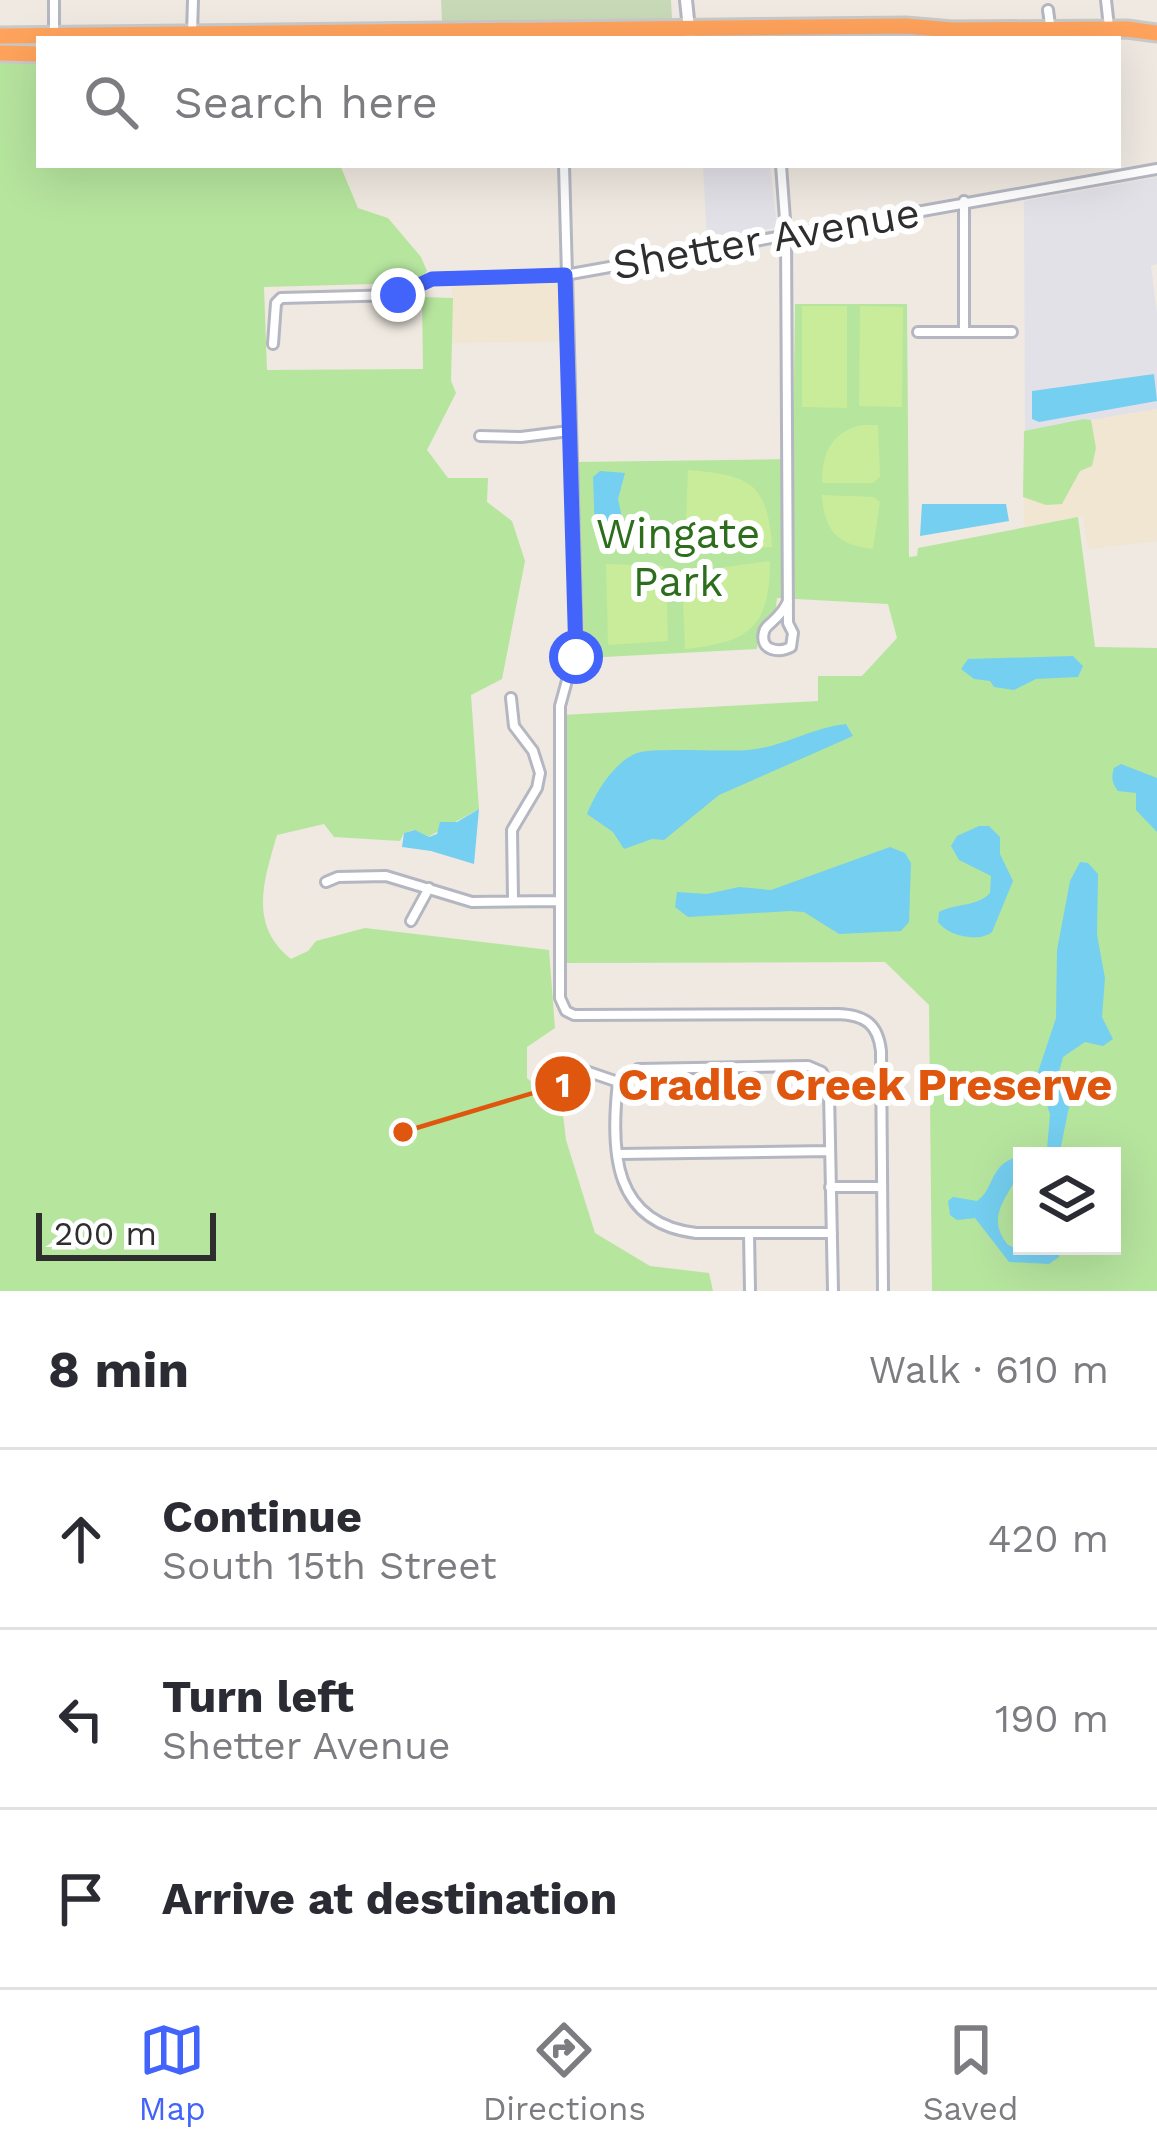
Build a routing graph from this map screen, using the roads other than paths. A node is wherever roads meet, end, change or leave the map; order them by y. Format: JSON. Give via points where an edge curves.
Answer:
{"nodes":[{"id":1,"x":54,"y":0,"type":"edge"},
{"id":2,"x":194,"y":0,"type":"edge"},
{"id":3,"x":686,"y":0,"type":"edge"},
{"id":4,"x":1106,"y":0,"type":"edge"},
{"id":5,"x":1048,"y":10,"type":"dead end"},
{"id":6,"x":1157,"y":28,"type":"edge"},
{"id":7,"x":1110,"y":29,"type":"junction"},
{"id":8,"x":952,"y":30,"type":"junction"},
{"id":9,"x":1051,"y":34,"type":"edge"},
{"id":10,"x":192,"y":35,"type":"junction"},
{"id":11,"x":690,"y":35,"type":"edge"},
{"id":12,"x":0,"y":36,"type":"edge"},
{"id":13,"x":54,"y":36,"type":"edge"},
{"id":14,"x":146,"y":36,"type":"edge"},
{"id":15,"x":268,"y":36,"type":"edge"},
{"id":16,"x":434,"y":36,"type":"edge"},
{"id":17,"x":485,"y":36,"type":"edge"},
{"id":18,"x":924,"y":36,"type":"edge"},
{"id":19,"x":36,"y":37,"type":"edge"},
{"id":20,"x":0,"y":53,"type":"edge"},
{"id":21,"x":36,"y":54,"type":"edge"},
{"id":22,"x":564,"y":168,"type":"edge"},
{"id":23,"x":781,"y":168,"type":"edge"},
{"id":24,"x":1070,"y":168,"type":"edge"},
{"id":25,"x":1157,"y":169,"type":"edge"},
{"id":26,"x":1072,"y":182,"type":"junction"},
{"id":27,"x":964,"y":201,"type":"junction"},
{"id":28,"x":786,"y":233,"type":"junction"},
{"id":29,"x":565,"y":275,"type":"junction"},
{"id":30,"x":918,"y":332,"type":"dead end"},
{"id":31,"x":964,"y":332,"type":"junction"},
{"id":32,"x":1012,"y":332,"type":"dead end"},
{"id":33,"x":273,"y":344,"type":"dead end"},
{"id":34,"x":569,"y":431,"type":"junction"},
{"id":35,"x":480,"y":436,"type":"dead end"},
{"id":36,"x":788,"y":601,"type":"junction"},
{"id":37,"x":776,"y":621,"type":"junction"},
{"id":38,"x":791,"y":628,"type":"junction"},
{"id":39,"x":511,"y":698,"type":"dead end"},
{"id":40,"x":326,"y":882,"type":"dead end"},
{"id":41,"x":429,"y":888,"type":"junction"},
{"id":42,"x":513,"y":899,"type":"junction"},
{"id":43,"x":559,"y":901,"type":"junction"},
{"id":44,"x":411,"y":921,"type":"dead end"},
{"id":45,"x":583,"y":1070,"type":"dead end"},
{"id":46,"x":618,"y":1082,"type":"junction"},
{"id":47,"x":830,"y":1151,"type":"junction"},
{"id":48,"x":619,"y":1154,"type":"junction"},
{"id":49,"x":830,"y":1187,"type":"junction"},
{"id":50,"x":882,"y":1187,"type":"junction"},
{"id":51,"x":749,"y":1233,"type":"junction"},
{"id":52,"x":832,"y":1233,"type":"junction"},
{"id":53,"x":750,"y":1291,"type":"edge"},
{"id":54,"x":832,"y":1291,"type":"edge"},
{"id":55,"x":883,"y":1291,"type":"edge"}],
"edges":[{"from":1,"to":13,"type":"street"},
{"from":2,"to":10,"type":"street"},
{"from":3,"to":11,"type":"street"},
{"from":4,"to":7,"type":"street"},
{"from":5,"to":9,"type":"street"},
{"from":6,"to":7,"type":"highway"},
{"from":7,"to":9,"type":"highway"},
{"from":8,"to":9,"type":"highway"},
{"from":8,"to":11,"type":"highway"},
{"from":8,"to":18,"type":"highway"},
{"from":10,"to":14,"type":"highway"},
{"from":10,"to":15,"type":"highway"},
{"from":11,"to":17,"type":"highway"},
{"from":12,"to":19,"type":"highway"},
{"from":16,"to":17,"type":"highway"},
{"from":20,"to":21,"type":"highway"},
{"from":22,"to":29,"type":"street"},
{"from":23,"to":28,"type":"street"},
{"from":24,"to":26,"type":"street"},
{"from":25,"to":26,"type":"street","name":"Shetter Avenue"},
{"from":26,"to":27,"type":"street","name":"Shetter Avenue"},
{"from":27,"to":28,"type":"street","name":"Shetter Avenue"},
{"from":27,"to":31,"type":"street"},
{"from":28,"to":29,"type":"street","name":"Shetter Avenue"},
{"from":28,"to":36,"type":"street"},
{"from":29,"to":33,"type":"street","name":"Shetter Avenue","via":[[432,279],[398,295],[281,298]]},
{"from":29,"to":34,"type":"street"},
{"from":30,"to":31,"type":"street"},
{"from":31,"to":32,"type":"street"},
{"from":34,"to":35,"type":"street"},
{"from":34,"to":43,"type":"street","via":[[577,644],[560,706]]},
{"from":36,"to":37,"type":"street"},
{"from":36,"to":38,"type":"street"},
{"from":37,"to":38,"type":"street"},
{"from":37,"to":38,"type":"street","via":[[763,633],[773,651],[791,647]]},
{"from":39,"to":42,"type":"street","via":[[514,726],[540,773],[512,830]]},
{"from":40,"to":41,"type":"street","via":[[386,876]]},
{"from":41,"to":42,"type":"street","via":[[472,902]]},
{"from":41,"to":44,"type":"street"},
{"from":42,"to":43,"type":"street"},
{"from":43,"to":50,"type":"street","via":[[560,998],[574,1015],[866,1018],[881,1051]]},
{"from":45,"to":46,"type":"street"},
{"from":46,"to":47,"type":"street","via":[[638,1069],[808,1066],[828,1082]]},
{"from":46,"to":48,"type":"street"},
{"from":47,"to":48,"type":"street"},
{"from":47,"to":49,"type":"street"},
{"from":48,"to":51,"type":"street","via":[[623,1186],[642,1213],[677,1231]]},
{"from":49,"to":50,"type":"street"},
{"from":49,"to":52,"type":"street"},
{"from":50,"to":55,"type":"street"},
{"from":51,"to":52,"type":"street"},
{"from":51,"to":53,"type":"street"},
{"from":52,"to":54,"type":"street"}]}
